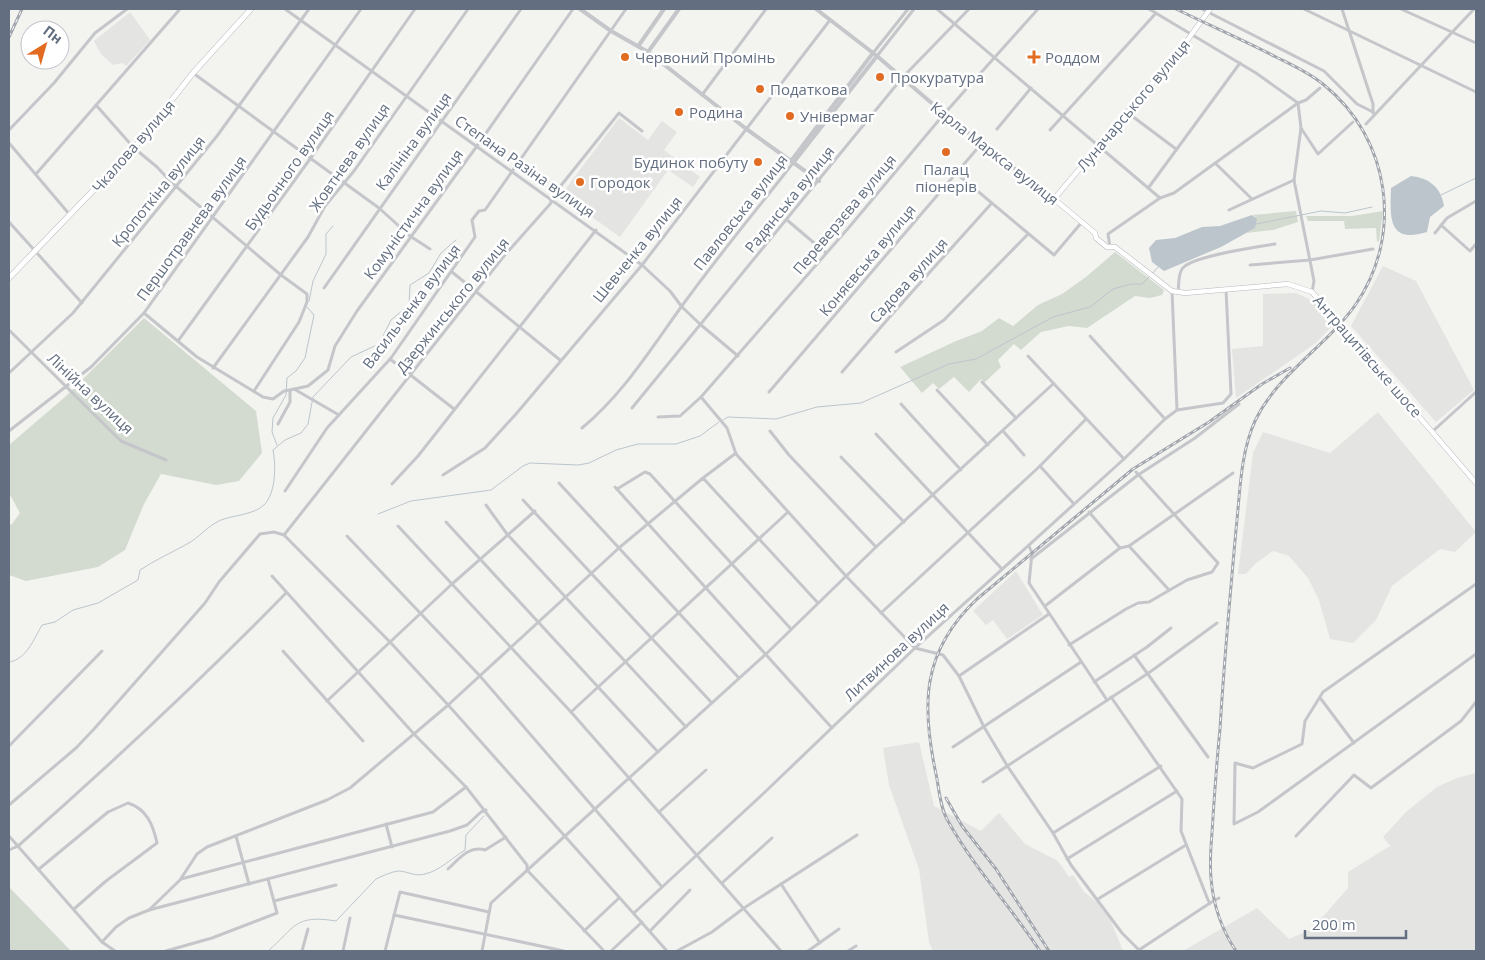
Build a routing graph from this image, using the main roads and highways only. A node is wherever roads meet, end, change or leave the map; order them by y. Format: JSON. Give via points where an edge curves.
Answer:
{"nodes":[{"id":1,"x":251,"y":9,"type":"edge"},
{"id":2,"x":1208,"y":10,"type":"edge"},
{"id":3,"x":1054,"y":199,"type":"joint"},
{"id":4,"x":9,"y":278,"type":"edge"},
{"id":5,"x":1175,"y":291,"type":"joint"},
{"id":6,"x":1476,"y":483,"type":"edge"}],
"edges":[{"from":1,"to":4,"type":"main road","name":"Чкалова вулиця","via":[[193,73],[134,148]]},
{"from":2,"to":3,"type":"main road","name":"Луначарського вулиця","via":[[1193,34]]},
{"from":3,"to":5,"type":"main road","name":"Карла Маркса вулиця","via":[[1107,247],[1112,247]]},
{"from":5,"to":6,"type":"main road","name":"Антрацитівське шосе","via":[[1288,284],[1312,292]]}]}
